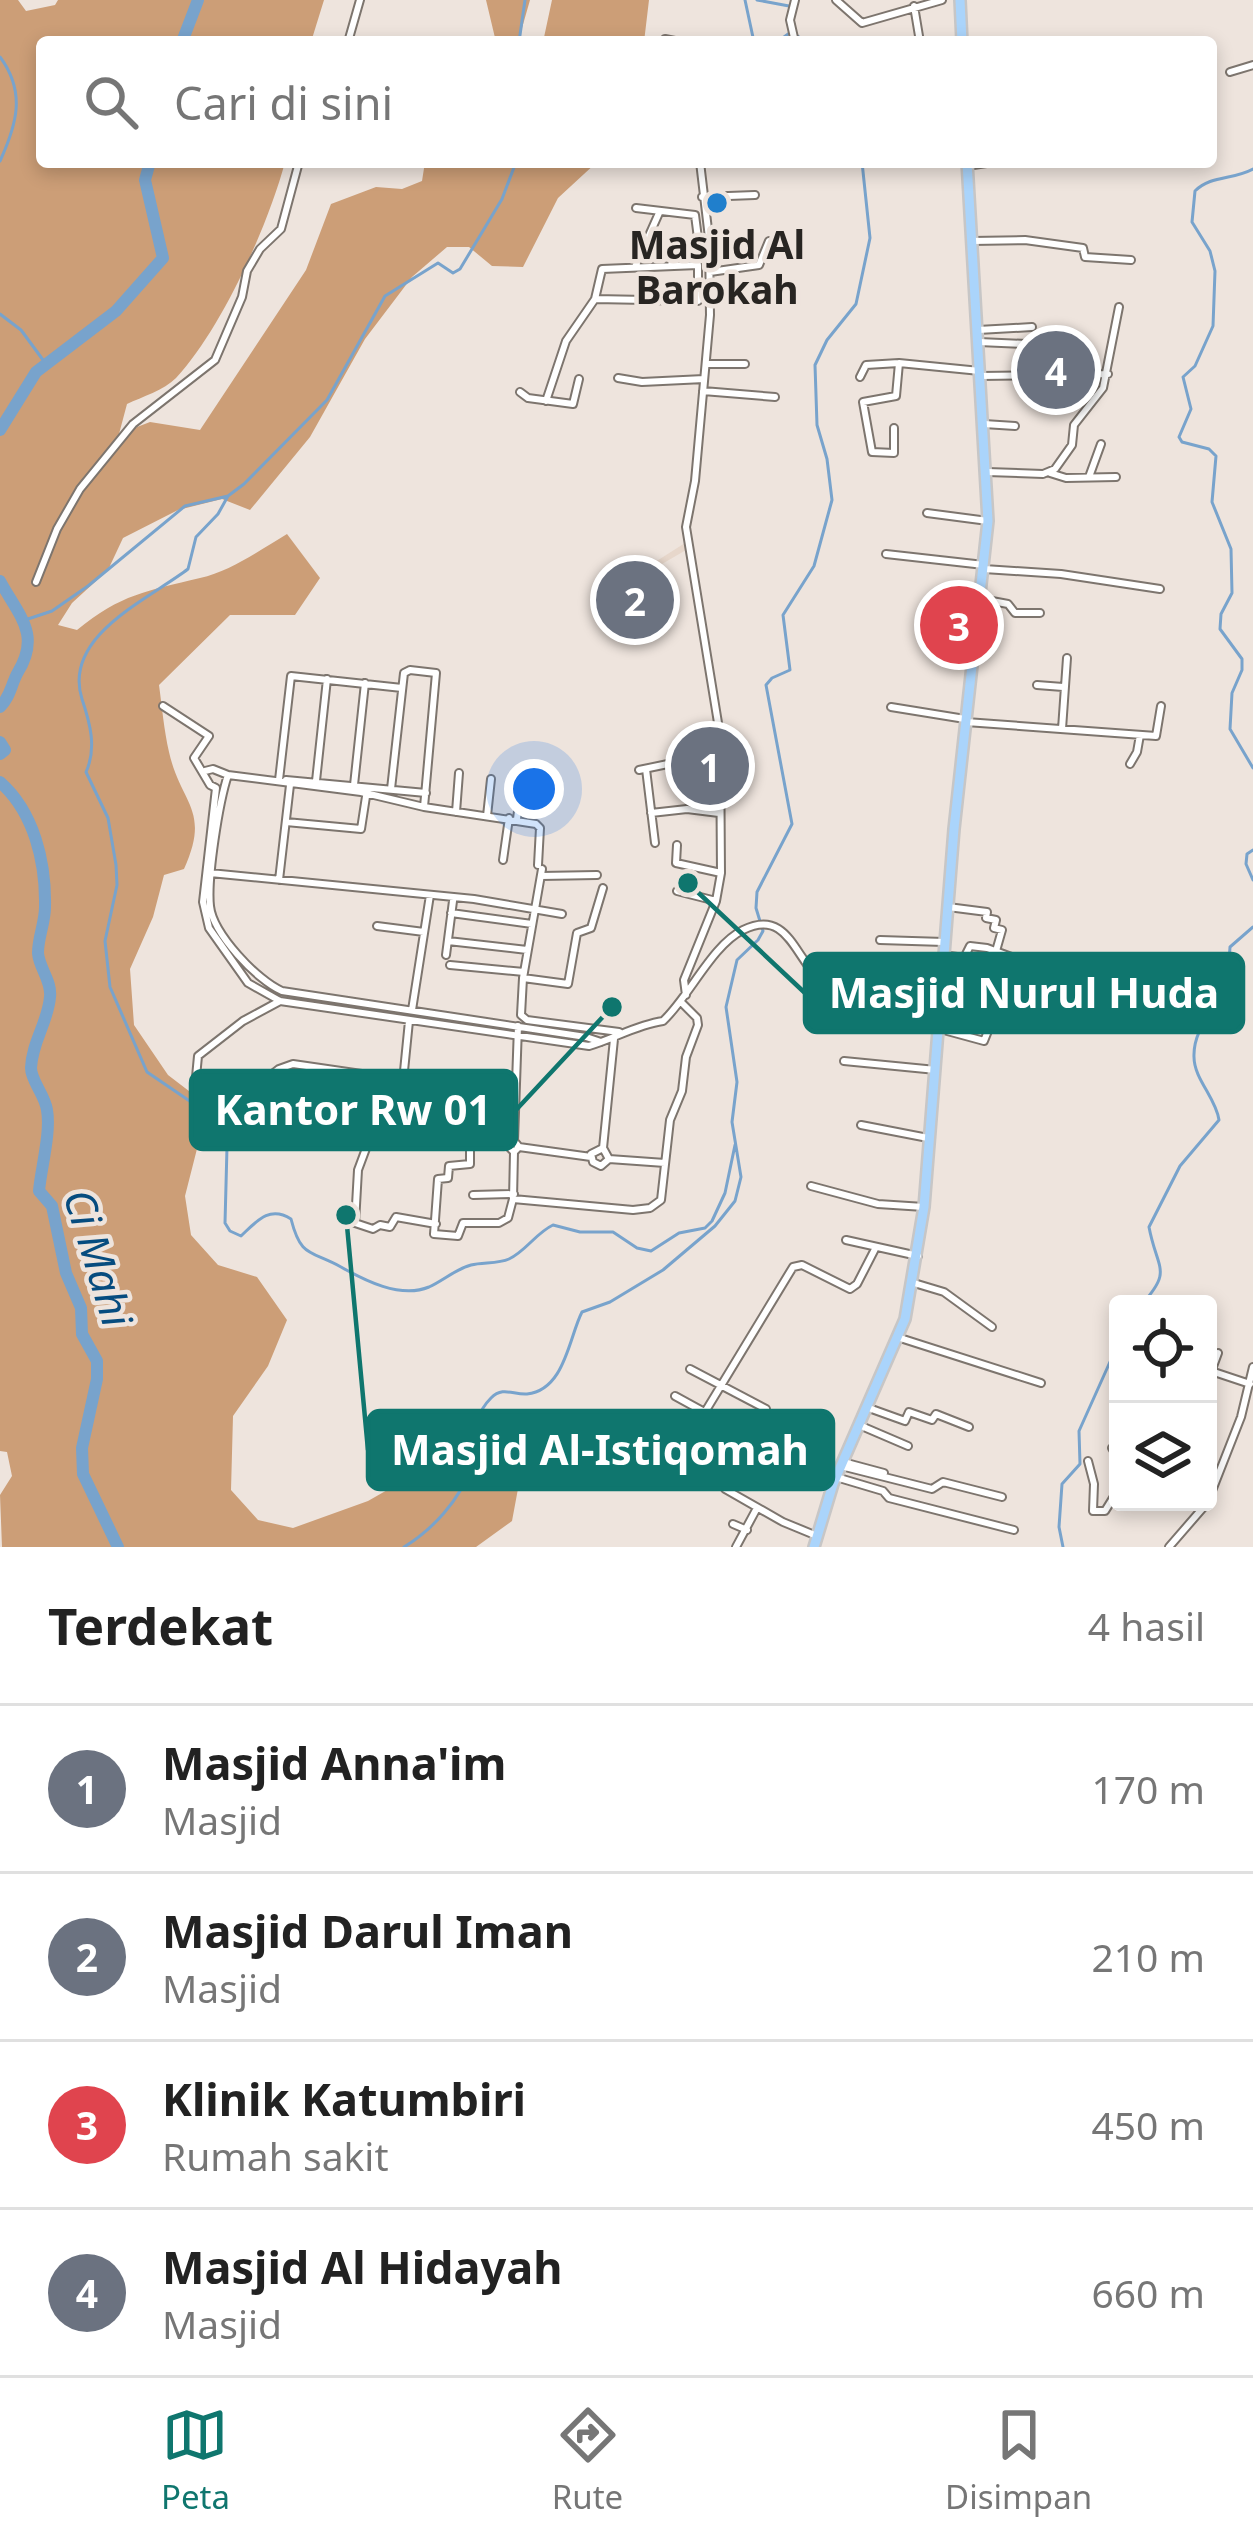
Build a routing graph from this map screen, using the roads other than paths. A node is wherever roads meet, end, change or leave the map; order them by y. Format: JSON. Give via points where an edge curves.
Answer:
{"nodes":[{"id":1,"x":360,"y":0,"type":"edge"},
{"id":2,"x":795,"y":0,"type":"edge"},
{"id":3,"x":836,"y":0,"type":"edge"},
{"id":4,"x":942,"y":0,"type":"edge"},
{"id":5,"x":960,"y":0,"type":"edge"},
{"id":6,"x":914,"y":6,"type":"junction"},
{"id":7,"x":350,"y":36,"type":"edge"},
{"id":8,"x":790,"y":36,"type":"edge"},
{"id":9,"x":919,"y":36,"type":"edge"},
{"id":10,"x":962,"y":36,"type":"edge"},
{"id":11,"x":1253,"y":64,"type":"edge"},
{"id":12,"x":1230,"y":72,"type":"dead end"},
{"id":13,"x":297,"y":168,"type":"edge"},
{"id":14,"x":700,"y":168,"type":"edge"},
{"id":15,"x":967,"y":168,"type":"edge"},
{"id":16,"x":755,"y":195,"type":"dead end"},
{"id":17,"x":702,"y":197,"type":"junction"},
{"id":18,"x":636,"y":208,"type":"dead end"},
{"id":19,"x":659,"y":213,"type":"junction"},
{"id":20,"x":972,"y":241,"type":"junction"},
{"id":21,"x":769,"y":242,"type":"dead end"},
{"id":22,"x":699,"y":245,"type":"junction"},
{"id":23,"x":710,"y":246,"type":"junction"},
{"id":24,"x":1131,"y":260,"type":"dead end"},
{"id":25,"x":671,"y":265,"type":"junction"},
{"id":26,"x":635,"y":267,"type":"junction"},
{"id":27,"x":710,"y":272,"type":"junction"},
{"id":28,"x":595,"y":299,"type":"junction"},
{"id":29,"x":1119,"y":307,"type":"dead end"},
{"id":30,"x":1032,"y":327,"type":"dead end"},
{"id":31,"x":978,"y":336,"type":"junction"},
{"id":32,"x":1070,"y":346,"type":"dead end"},
{"id":33,"x":899,"y":363,"type":"junction"},
{"id":34,"x":706,"y":364,"type":"junction"},
{"id":35,"x":745,"y":364,"type":"dead end"},
{"id":36,"x":981,"y":373,"type":"junction"},
{"id":37,"x":1108,"y":374,"type":"junction"},
{"id":38,"x":860,"y":377,"type":"dead end"},
{"id":39,"x":618,"y":378,"type":"dead end"},
{"id":40,"x":579,"y":379,"type":"dead end"},
{"id":41,"x":704,"y":379,"type":"junction"},
{"id":42,"x":520,"y":392,"type":"dead end"},
{"id":43,"x":703,"y":392,"type":"junction"},
{"id":44,"x":775,"y":398,"type":"dead end"},
{"id":45,"x":546,"y":401,"type":"junction"},
{"id":46,"x":984,"y":424,"type":"junction"},
{"id":47,"x":1016,"y":426,"type":"dead end"},
{"id":48,"x":894,"y":428,"type":"dead end"},
{"id":49,"x":1101,"y":444,"type":"dead end"},
{"id":50,"x":987,"y":472,"type":"junction"},
{"id":51,"x":1050,"y":473,"type":"junction"},
{"id":52,"x":1089,"y":477,"type":"junction"},
{"id":53,"x":1116,"y":477,"type":"dead end"},
{"id":54,"x":927,"y":513,"type":"dead end"},
{"id":55,"x":988,"y":521,"type":"junction"},
{"id":56,"x":886,"y":554,"type":"dead end"},
{"id":57,"x":984,"y":567,"type":"junction"},
{"id":58,"x":36,"y":582,"type":"dead end"},
{"id":59,"x":1160,"y":589,"type":"dead end"},
{"id":60,"x":981,"y":599,"type":"junction"},
{"id":61,"x":1040,"y":613,"type":"dead end"},
{"id":62,"x":1067,"y":658,"type":"dead end"},
{"id":63,"x":328,"y":679,"type":"junction"},
{"id":64,"x":365,"y":683,"type":"junction"},
{"id":65,"x":1036,"y":685,"type":"dead end"},
{"id":66,"x":1064,"y":687,"type":"junction"},
{"id":67,"x":402,"y":688,"type":"junction"},
{"id":68,"x":163,"y":706,"type":"dead end"},
{"id":69,"x":1161,"y":706,"type":"dead end"},
{"id":70,"x":891,"y":707,"type":"dead end"},
{"id":71,"x":966,"y":721,"type":"junction"},
{"id":72,"x":1062,"y":729,"type":"junction"},
{"id":73,"x":695,"y":731,"type":"dead end"},
{"id":74,"x":1140,"y":735,"type":"junction"},
{"id":75,"x":682,"y":761,"type":"dead end"},
{"id":76,"x":1130,"y":764,"type":"dead end"},
{"id":77,"x":523,"y":770,"type":"dead end"},
{"id":78,"x":205,"y":771,"type":"junction"},
{"id":79,"x":459,"y":773,"type":"dead end"},
{"id":80,"x":228,"y":775,"type":"junction"},
{"id":81,"x":491,"y":779,"type":"dead end"},
{"id":82,"x":316,"y":781,"type":"junction"},
{"id":83,"x":284,"y":782,"type":"junction"},
{"id":84,"x":353,"y":785,"type":"junction"},
{"id":85,"x":220,"y":788,"type":"junction"},
{"id":86,"x":391,"y":789,"type":"junction"},
{"id":87,"x":367,"y":790,"type":"junction"},
{"id":88,"x":426,"y":794,"type":"junction"},
{"id":89,"x":424,"y":808,"type":"junction"},
{"id":90,"x":694,"y":809,"type":"junction"},
{"id":91,"x":456,"y":812,"type":"junction"},
{"id":92,"x":650,"y":813,"type":"junction"},
{"id":93,"x":719,"y":813,"type":"junction"},
{"id":94,"x":487,"y":816,"type":"junction"},
{"id":95,"x":513,"y":819,"type":"junction"},
{"id":96,"x":286,"y":822,"type":"junction"},
{"id":97,"x":655,"y":843,"type":"dead end"},
{"id":98,"x":677,"y":845,"type":"dead end"},
{"id":99,"x":503,"y":860,"type":"dead end"},
{"id":100,"x":540,"y":870,"type":"junction"},
{"id":101,"x":210,"y":873,"type":"junction"},
{"id":102,"x":722,"y":873,"type":"junction"},
{"id":103,"x":596,"y":875,"type":"dead end"},
{"id":104,"x":279,"y":880,"type":"junction"},
{"id":105,"x":603,"y":888,"type":"dead end"},
{"id":106,"x":677,"y":891,"type":"dead end"},
{"id":107,"x":430,"y":895,"type":"junction"},
{"id":108,"x":453,"y":901,"type":"dead end"},
{"id":109,"x":716,"y":901,"type":"junction"},
{"id":110,"x":947,"y":907,"type":"junction"},
{"id":111,"x":534,"y":908,"type":"junction"},
{"id":112,"x":451,"y":913,"type":"junction"},
{"id":113,"x":562,"y":914,"type":"dead end"},
{"id":114,"x":209,"y":918,"type":"junction"},
{"id":115,"x":532,"y":925,"type":"junction"},
{"id":116,"x":377,"y":926,"type":"dead end"},
{"id":117,"x":424,"y":932,"type":"junction"},
{"id":118,"x":880,"y":940,"type":"dead end"},
{"id":119,"x":448,"y":941,"type":"junction"},
{"id":120,"x":944,"y":942,"type":"junction"},
{"id":121,"x":527,"y":950,"type":"junction"},
{"id":122,"x":996,"y":951,"type":"junction"},
{"id":123,"x":446,"y":955,"type":"dead end"},
{"id":124,"x":943,"y":955,"type":"junction"},
{"id":125,"x":964,"y":958,"type":"junction"},
{"id":126,"x":449,"y":965,"type":"dead end"},
{"id":127,"x":523,"y":975,"type":"junction"},
{"id":128,"x":901,"y":975,"type":"dead end"},
{"id":129,"x":940,"y":978,"type":"junction"},
{"id":130,"x":1081,"y":997,"type":"dead end"},
{"id":131,"x":683,"y":999,"type":"junction"},
{"id":132,"x":280,"y":1000,"type":"junction"},
{"id":133,"x":938,"y":1007,"type":"junction"},
{"id":134,"x":411,"y":1010,"type":"junction"},
{"id":135,"x":409,"y":1021,"type":"junction"},
{"id":136,"x":1108,"y":1021,"type":"dead end"},
{"id":137,"x":518,"y":1026,"type":"junction"},
{"id":138,"x":990,"y":1026,"type":"dead end"},
{"id":139,"x":937,"y":1028,"type":"junction"},
{"id":140,"x":623,"y":1032,"type":"junction"},
{"id":141,"x":515,"y":1037,"type":"junction"},
{"id":142,"x":614,"y":1039,"type":"junction"},
{"id":143,"x":602,"y":1042,"type":"junction"},
{"id":144,"x":844,"y":1061,"type":"dead end"},
{"id":145,"x":936,"y":1070,"type":"junction"},
{"id":146,"x":382,"y":1078,"type":"junction"},
{"id":147,"x":403,"y":1081,"type":"junction"},
{"id":148,"x":414,"y":1083,"type":"junction"},
{"id":149,"x":513,"y":1096,"type":"junction"},
{"id":150,"x":231,"y":1106,"type":"junction"},
{"id":151,"x":861,"y":1125,"type":"dead end"},
{"id":152,"x":374,"y":1127,"type":"junction"},
{"id":153,"x":406,"y":1132,"type":"junction"},
{"id":154,"x":932,"y":1138,"type":"junction"},
{"id":155,"x":470,"y":1140,"type":"junction"},
{"id":156,"x":514,"y":1147,"type":"junction"},
{"id":157,"x":603,"y":1148,"type":"junction"},
{"id":158,"x":591,"y":1157,"type":"junction"},
{"id":159,"x":609,"y":1159,"type":"junction"},
{"id":160,"x":665,"y":1163,"type":"junction"},
{"id":161,"x":811,"y":1186,"type":"dead end"},
{"id":162,"x":473,"y":1195,"type":"dead end"},
{"id":163,"x":513,"y":1197,"type":"junction"},
{"id":164,"x":924,"y":1208,"type":"junction"},
{"id":165,"x":436,"y":1224,"type":"junction"},
{"id":166,"x":846,"y":1240,"type":"dead end"},
{"id":167,"x":875,"y":1249,"type":"junction"},
{"id":168,"x":918,"y":1256,"type":"junction"},
{"id":169,"x":914,"y":1283,"type":"junction"},
{"id":170,"x":992,"y":1327,"type":"dead end"},
{"id":171,"x":897,"y":1336,"type":"junction"},
{"id":172,"x":1253,"y":1367,"type":"edge"},
{"id":173,"x":690,"y":1369,"type":"dead end"},
{"id":174,"x":1217,"y":1376,"type":"edge"},
{"id":175,"x":1041,"y":1382,"type":"dead end"},
{"id":176,"x":1250,"y":1384,"type":"edge"},
{"id":177,"x":720,"y":1385,"type":"junction"},
{"id":178,"x":675,"y":1396,"type":"dead end"},
{"id":179,"x":866,"y":1407,"type":"junction"},
{"id":180,"x":766,"y":1409,"type":"dead end"},
{"id":181,"x":705,"y":1412,"type":"junction"},
{"id":182,"x":717,"y":1420,"type":"dead end"},
{"id":183,"x":859,"y":1425,"type":"junction"},
{"id":184,"x":969,"y":1427,"type":"dead end"},
{"id":185,"x":758,"y":1442,"type":"dead end"},
{"id":186,"x":908,"y":1445,"type":"dead end"},
{"id":187,"x":1088,"y":1461,"type":"dead end"},
{"id":188,"x":838,"y":1472,"type":"junction"},
{"id":189,"x":884,"y":1473,"type":"dead end"},
{"id":190,"x":1217,"y":1481,"type":"edge"},
{"id":191,"x":725,"y":1489,"type":"dead end"},
{"id":192,"x":1002,"y":1497,"type":"dead end"},
{"id":193,"x":1109,"y":1505,"type":"edge"},
{"id":194,"x":758,"y":1508,"type":"junction"},
{"id":195,"x":1198,"y":1511,"type":"edge"},
{"id":196,"x":733,"y":1524,"type":"dead end"},
{"id":197,"x":747,"y":1529,"type":"junction"},
{"id":198,"x":1014,"y":1530,"type":"dead end"},
{"id":199,"x":816,"y":1542,"type":"edge"},
{"id":200,"x":736,"y":1547,"type":"edge"},
{"id":201,"x":1169,"y":1547,"type":"edge"}],
"edges":[{"from":1,"to":7,"type":"street"},
{"from":2,"to":8,"type":"street"},
{"from":3,"to":6,"type":"street","via":[[862,23]]},
{"from":4,"to":6,"type":"street"},
{"from":5,"to":10,"type":"main road"},
{"from":6,"to":9,"type":"street"},
{"from":11,"to":12,"type":"street"},
{"from":13,"to":58,"type":"street","via":[[280,229],[247,271],[214,360],[133,424],[80,489]]},
{"from":14,"to":17,"type":"street"},
{"from":15,"to":20,"type":"main road"},
{"from":16,"to":17,"type":"street"},
{"from":17,"to":23,"type":"street"},
{"from":18,"to":19,"type":"street"},
{"from":19,"to":22,"type":"street","via":[[695,215]]},
{"from":19,"to":26,"type":"street"},
{"from":20,"to":24,"type":"street","via":[[1025,240]]},
{"from":20,"to":31,"type":"main road"},
{"from":21,"to":27,"type":"street","via":[[759,266]]},
{"from":22,"to":23,"type":"street"},
{"from":22,"to":25,"type":"street","via":[[677,248]]},
{"from":23,"to":27,"type":"street"},
{"from":25,"to":26,"type":"street"},
{"from":25,"to":28,"type":"street","via":[[698,265],[698,301]]},
{"from":26,"to":28,"type":"street","via":[[602,269]]},
{"from":27,"to":34,"type":"street"},
{"from":28,"to":45,"type":"street","via":[[566,341]]},
{"from":29,"to":37,"type":"street"},
{"from":30,"to":31,"type":"street"},
{"from":31,"to":32,"type":"street"},
{"from":31,"to":36,"type":"main road"},
{"from":33,"to":36,"type":"street"},
{"from":33,"to":38,"type":"street","via":[[866,365]]},
{"from":33,"to":48,"type":"street","via":[[896,396],[863,402],[872,452],[894,454]]},
{"from":34,"to":35,"type":"street"},
{"from":34,"to":41,"type":"street"},
{"from":36,"to":37,"type":"street"},
{"from":36,"to":46,"type":"main road"},
{"from":37,"to":51,"type":"street"},
{"from":39,"to":41,"type":"street"},
{"from":40,"to":45,"type":"street","via":[[573,404]]},
{"from":41,"to":43,"type":"street"},
{"from":42,"to":45,"type":"street"},
{"from":43,"to":44,"type":"street"},
{"from":43,"to":93,"type":"street","via":[[686,527],[720,735]]},
{"from":46,"to":47,"type":"street"},
{"from":46,"to":50,"type":"main road"},
{"from":49,"to":52,"type":"street"},
{"from":50,"to":51,"type":"street"},
{"from":50,"to":55,"type":"main road"},
{"from":51,"to":52,"type":"street"},
{"from":52,"to":53,"type":"street"},
{"from":54,"to":55,"type":"street"},
{"from":55,"to":57,"type":"main road"},
{"from":56,"to":57,"type":"street"},
{"from":57,"to":59,"type":"street"},
{"from":57,"to":60,"type":"main road"},
{"from":60,"to":61,"type":"street","via":[[1008,604],[1015,614]]},
{"from":60,"to":71,"type":"main road"},
{"from":62,"to":66,"type":"street"},
{"from":63,"to":64,"type":"street"},
{"from":63,"to":82,"type":"street"},
{"from":63,"to":83,"type":"street","via":[[291,676]]},
{"from":64,"to":67,"type":"street"},
{"from":64,"to":84,"type":"street"},
{"from":65,"to":66,"type":"street"},
{"from":66,"to":72,"type":"street"},
{"from":67,"to":86,"type":"street"},
{"from":67,"to":88,"type":"street","via":[[407,670],[438,676]]},
{"from":68,"to":78,"type":"street","via":[[209,736],[194,758]]},
{"from":69,"to":74,"type":"street","via":[[1158,736]]},
{"from":70,"to":71,"type":"street"},
{"from":71,"to":72,"type":"street"},
{"from":71,"to":110,"type":"main road"},
{"from":72,"to":74,"type":"street"},
{"from":73,"to":90,"type":"street"},
{"from":74,"to":76,"type":"street"},
{"from":75,"to":92,"type":"street","via":[[643,770]]},
{"from":77,"to":95,"type":"street"},
{"from":78,"to":80,"type":"street"},
{"from":78,"to":85,"type":"street"},
{"from":79,"to":91,"type":"street"},
{"from":80,"to":83,"type":"street"},
{"from":80,"to":85,"type":"street"},
{"from":81,"to":94,"type":"street"},
{"from":82,"to":83,"type":"street"},
{"from":82,"to":84,"type":"street"},
{"from":83,"to":87,"type":"street"},
{"from":83,"to":96,"type":"street"},
{"from":84,"to":87,"type":"street"},
{"from":85,"to":101,"type":"street"},
{"from":86,"to":87,"type":"street"},
{"from":86,"to":88,"type":"street"},
{"from":87,"to":89,"type":"street"},
{"from":87,"to":96,"type":"street","via":[[362,829]]},
{"from":88,"to":89,"type":"street"},
{"from":89,"to":91,"type":"street"},
{"from":90,"to":92,"type":"street"},
{"from":90,"to":93,"type":"street"},
{"from":91,"to":94,"type":"street"},
{"from":92,"to":97,"type":"street"},
{"from":93,"to":102,"type":"street"},
{"from":94,"to":95,"type":"street"},
{"from":95,"to":99,"type":"street"},
{"from":95,"to":100,"type":"street","via":[[540,828]]},
{"from":96,"to":104,"type":"street"},
{"from":98,"to":102,"type":"street","via":[[676,863]]},
{"from":100,"to":103,"type":"street"},
{"from":100,"to":111,"type":"street"},
{"from":101,"to":104,"type":"street"},
{"from":101,"to":114,"type":"street"},
{"from":102,"to":109,"type":"street"},
{"from":104,"to":107,"type":"street"},
{"from":105,"to":127,"type":"street","via":[[591,928],[577,933],[568,984]]},
{"from":106,"to":109,"type":"street"},
{"from":107,"to":111,"type":"street"},
{"from":107,"to":117,"type":"street"},
{"from":108,"to":112,"type":"street"},
{"from":109,"to":131,"type":"street"},
{"from":110,"to":120,"type":"main road"},
{"from":110,"to":122,"type":"street","via":[[987,912],[1002,929]]},
{"from":111,"to":113,"type":"street"},
{"from":111,"to":115,"type":"street"},
{"from":112,"to":115,"type":"street"},
{"from":112,"to":119,"type":"street"},
{"from":114,"to":132,"type":"street","via":[[248,983]]},
{"from":114,"to":134,"type":"street","via":[[271,986]]},
{"from":115,"to":121,"type":"street"},
{"from":116,"to":117,"type":"street"},
{"from":117,"to":134,"type":"street"},
{"from":118,"to":120,"type":"street"},
{"from":119,"to":121,"type":"street"},
{"from":119,"to":123,"type":"street"},
{"from":120,"to":124,"type":"main road"},
{"from":121,"to":127,"type":"street"},
{"from":122,"to":125,"type":"street","via":[[970,946]]},
{"from":122,"to":136,"type":"street","via":[[1093,987],[1092,1002],[1112,1010]]},
{"from":124,"to":125,"type":"street"},
{"from":124,"to":129,"type":"main road"},
{"from":125,"to":130,"type":"street"},
{"from":126,"to":127,"type":"street"},
{"from":127,"to":140,"type":"street","via":[[520,1010],[527,1020]]},
{"from":128,"to":129,"type":"street","via":[[907,983]]},
{"from":129,"to":133,"type":"main road"},
{"from":131,"to":133,"type":"street","via":[[740,932],[762,926],[793,938],[826,983]]},
{"from":131,"to":140,"type":"street","via":[[663,1021]]},
{"from":131,"to":160,"type":"street","via":[[698,1021]]},
{"from":132,"to":135,"type":"street"},
{"from":132,"to":150,"type":"street","via":[[203,1049],[194,1070]]},
{"from":133,"to":139,"type":"main road"},
{"from":134,"to":135,"type":"street"},
{"from":134,"to":137,"type":"street"},
{"from":135,"to":141,"type":"street"},
{"from":135,"to":147,"type":"street"},
{"from":137,"to":141,"type":"street"},
{"from":137,"to":143,"type":"street"},
{"from":138,"to":139,"type":"street","via":[[984,1041]]},
{"from":139,"to":145,"type":"main road"},
{"from":140,"to":142,"type":"street"},
{"from":141,"to":143,"type":"street"},
{"from":141,"to":149,"type":"street"},
{"from":142,"to":143,"type":"street"},
{"from":142,"to":157,"type":"street"},
{"from":144,"to":145,"type":"street"},
{"from":145,"to":154,"type":"main road"},
{"from":146,"to":147,"type":"street"},
{"from":146,"to":150,"type":"street","via":[[286,1065]]},
{"from":146,"to":152,"type":"street"},
{"from":147,"to":148,"type":"street"},
{"from":148,"to":149,"type":"street"},
{"from":148,"to":153,"type":"street"},
{"from":149,"to":156,"type":"street"},
{"from":150,"to":152,"type":"street"},
{"from":151,"to":154,"type":"street"},
{"from":152,"to":153,"type":"street"},
{"from":152,"to":165,"type":"street","via":[[358,1170],[355,1223],[390,1227],[396,1217]]},
{"from":153,"to":155,"type":"street"},
{"from":154,"to":164,"type":"main road"},
{"from":155,"to":156,"type":"street"},
{"from":155,"to":165,"type":"street","via":[[470,1164],[448,1166],[448,1178],[438,1179]]},
{"from":156,"to":158,"type":"street"},
{"from":156,"to":163,"type":"street"},
{"from":157,"to":158,"type":"street"},
{"from":157,"to":159,"type":"street"},
{"from":158,"to":159,"type":"street","via":[[598,1166]]},
{"from":159,"to":160,"type":"street"},
{"from":160,"to":163,"type":"street","via":[[661,1200],[650,1208]]},
{"from":161,"to":164,"type":"street"},
{"from":162,"to":163,"type":"street"},
{"from":163,"to":165,"type":"street","via":[[508,1218],[493,1224],[464,1223],[458,1236],[434,1234]]},
{"from":164,"to":168,"type":"main road"},
{"from":166,"to":167,"type":"street"},
{"from":167,"to":168,"type":"street"},
{"from":167,"to":177,"type":"street","via":[[850,1289],[795,1264]]},
{"from":168,"to":169,"type":"main road"},
{"from":169,"to":170,"type":"street","via":[[944,1292]]},
{"from":169,"to":171,"type":"main road"},
{"from":171,"to":175,"type":"street"},
{"from":171,"to":179,"type":"main road"},
{"from":172,"to":176,"type":"street"},
{"from":173,"to":177,"type":"street"},
{"from":174,"to":176,"type":"street"},
{"from":176,"to":190,"type":"street"},
{"from":177,"to":180,"type":"street"},
{"from":177,"to":181,"type":"street"},
{"from":178,"to":181,"type":"street"},
{"from":179,"to":183,"type":"main road"},
{"from":179,"to":184,"type":"street","via":[[905,1421],[909,1412],[932,1420],[936,1414]]},
{"from":181,"to":182,"type":"street"},
{"from":183,"to":186,"type":"street"},
{"from":183,"to":188,"type":"main road"},
{"from":185,"to":188,"type":"street"},
{"from":187,"to":193,"type":"street","via":[[1090,1507]]},
{"from":188,"to":189,"type":"street"},
{"from":188,"to":192,"type":"street"},
{"from":188,"to":198,"type":"street","via":[[889,1498]]},
{"from":188,"to":199,"type":"main road"},
{"from":191,"to":194,"type":"street"},
{"from":194,"to":197,"type":"street"},
{"from":194,"to":199,"type":"street"},
{"from":195,"to":201,"type":"street"},
{"from":196,"to":197,"type":"street"},
{"from":197,"to":200,"type":"street"}]}
